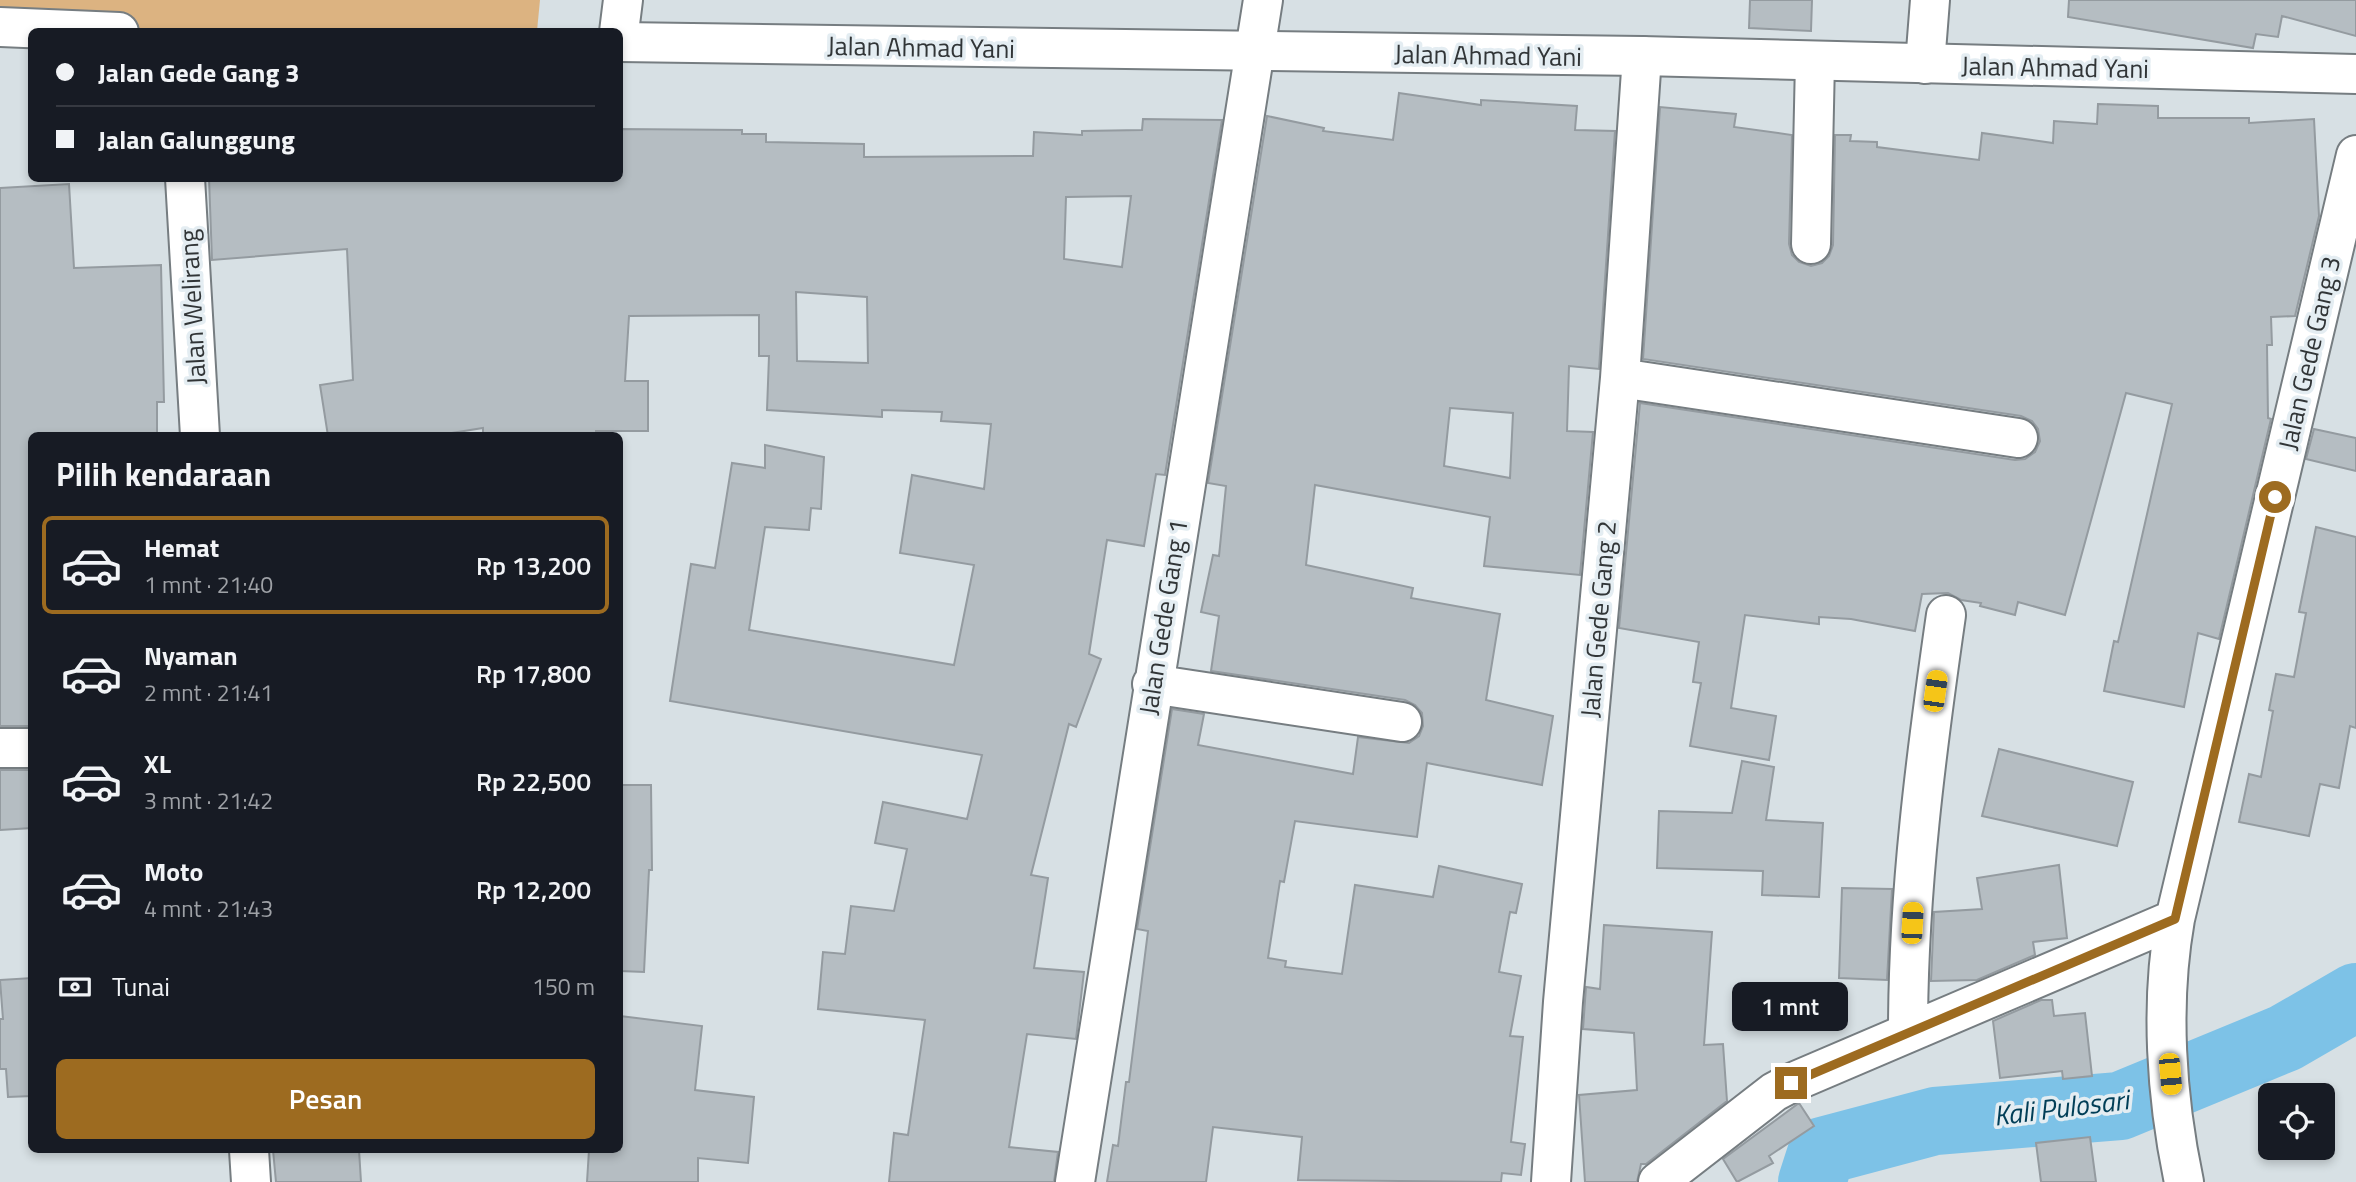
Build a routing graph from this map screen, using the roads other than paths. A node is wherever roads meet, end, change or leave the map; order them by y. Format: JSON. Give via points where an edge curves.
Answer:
{"nodes":[{"id":1,"x":623,"y":0,"type":"edge"},
{"id":2,"x":1263,"y":0,"type":"edge"},
{"id":3,"x":1930,"y":0,"type":"edge"},
{"id":4,"x":0,"y":27,"type":"edge"},
{"id":5,"x":28,"y":28,"type":"edge"},
{"id":6,"x":620,"y":28,"type":"edge"},
{"id":7,"x":623,"y":42,"type":"edge"},
{"id":8,"x":1253,"y":52,"type":"junction"},
{"id":9,"x":1642,"y":56,"type":"junction"},
{"id":10,"x":1815,"y":61,"type":"junction"},
{"id":11,"x":1925,"y":64,"type":"junction"},
{"id":12,"x":2356,"y":74,"type":"edge"},
{"id":13,"x":2356,"y":155,"type":"edge"},
{"id":14,"x":184,"y":182,"type":"edge"},
{"id":15,"x":1811,"y":244,"type":"dead end"},
{"id":16,"x":1620,"y":378,"type":"junction"},
{"id":17,"x":200,"y":432,"type":"edge"},
{"id":18,"x":2018,"y":438,"type":"dead end"},
{"id":19,"x":1946,"y":615,"type":"dead end"},
{"id":20,"x":1152,"y":684,"type":"junction"},
{"id":21,"x":1402,"y":722,"type":"dead end"},
{"id":22,"x":0,"y":748,"type":"edge"},
{"id":23,"x":28,"y":748,"type":"edge"},
{"id":24,"x":2175,"y":919,"type":"junction"},
{"id":25,"x":1908,"y":1032,"type":"junction"},
{"id":26,"x":249,"y":1153,"type":"edge"},
{"id":27,"x":251,"y":1182,"type":"edge"},
{"id":28,"x":1075,"y":1182,"type":"edge"},
{"id":29,"x":1551,"y":1182,"type":"edge"},
{"id":30,"x":1658,"y":1182,"type":"edge"},
{"id":31,"x":2184,"y":1182,"type":"edge"}],
"edges":[{"from":1,"to":6,"type":"street"},
{"from":2,"to":8,"type":"street","name":"Jalan Gede Gang 1"},
{"from":3,"to":11,"type":"street"},
{"from":4,"to":5,"type":"street"},
{"from":7,"to":8,"type":"street","name":"Jalan Ahmad Yani"},
{"from":8,"to":9,"type":"street","name":"Jalan Ahmad Yani"},
{"from":8,"to":20,"type":"street","name":"Jalan Gede Gang 1"},
{"from":9,"to":10,"type":"street","name":"Jalan Ahmad Yani"},
{"from":9,"to":16,"type":"street","name":"Jalan Gede Gang 2"},
{"from":10,"to":11,"type":"street","name":"Jalan Ahmad Yani"},
{"from":10,"to":15,"type":"street"},
{"from":11,"to":12,"type":"street","name":"Jalan Ahmad Yani"},
{"from":13,"to":24,"type":"street","name":"Jalan Gede Gang 3"},
{"from":14,"to":17,"type":"street","name":"Jalan Welirang"},
{"from":16,"to":18,"type":"street"},
{"from":16,"to":29,"type":"street","name":"Jalan Gede Gang 2"},
{"from":19,"to":25,"type":"street","via":[[1921,793]]},
{"from":20,"to":21,"type":"street"},
{"from":20,"to":28,"type":"street","name":"Jalan Gede Gang 1"},
{"from":22,"to":23,"type":"street"},
{"from":24,"to":25,"type":"street"},
{"from":24,"to":31,"type":"street","name":"Jalan Gede Gang 3","via":[[2167,963],[2168,1051]]},
{"from":25,"to":30,"type":"street","via":[[1774,1092]]},
{"from":26,"to":27,"type":"street"}]}
